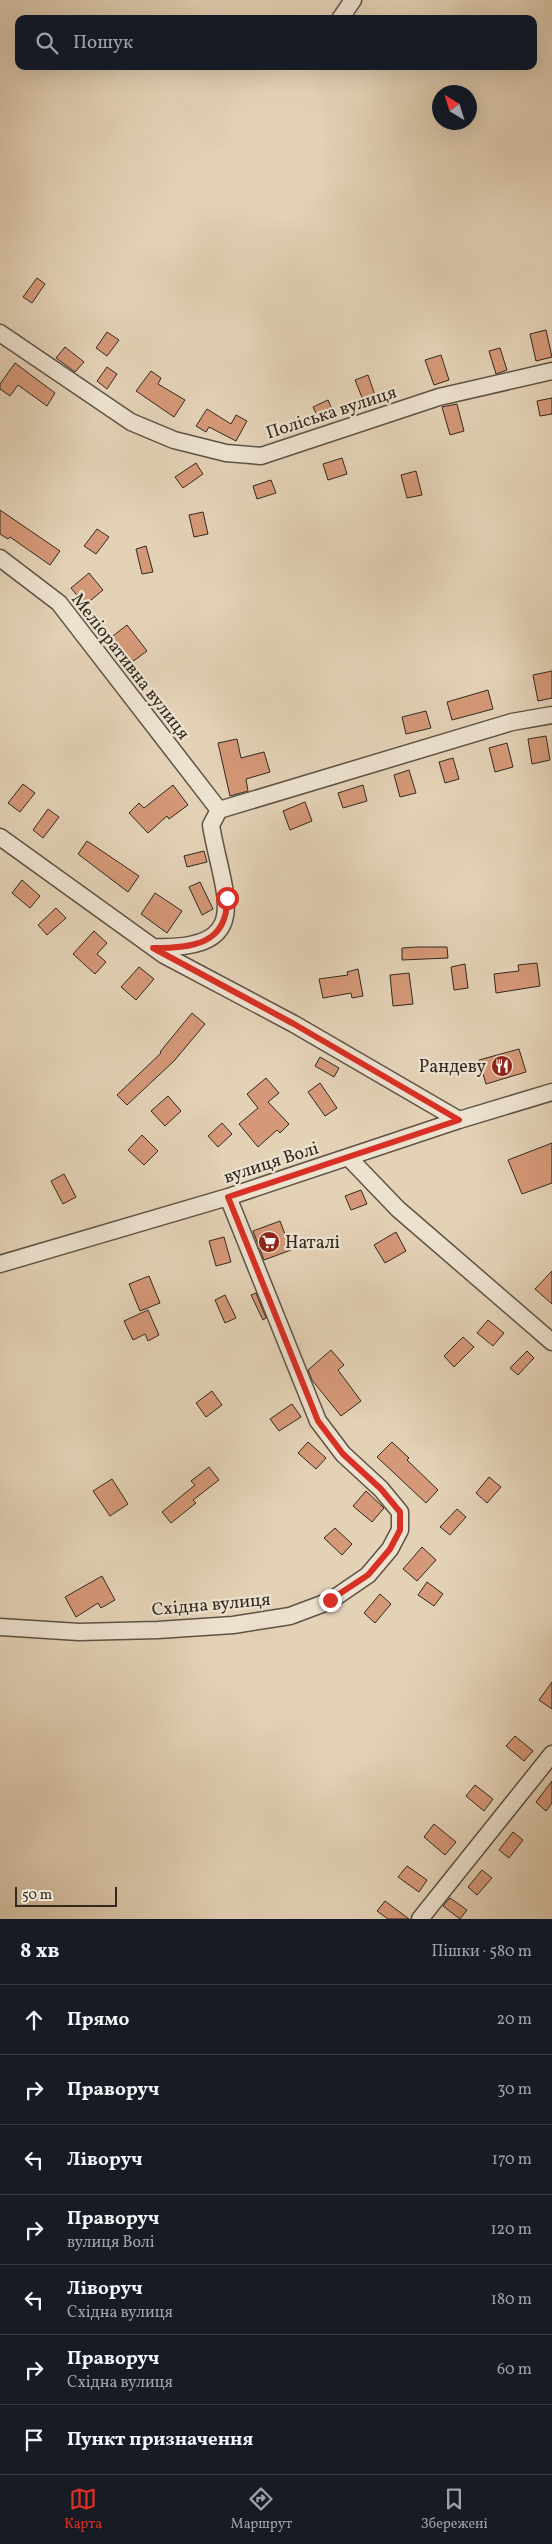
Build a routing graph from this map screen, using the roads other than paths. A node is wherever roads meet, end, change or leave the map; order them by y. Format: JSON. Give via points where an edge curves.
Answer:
{"nodes":[{"id":1,"x":353,"y":0,"type":"edge"},
{"id":2,"x":343,"y":15,"type":"edge"},
{"id":3,"x":0,"y":333,"type":"edge"},
{"id":4,"x":552,"y":371,"type":"edge"},
{"id":5,"x":0,"y":558,"type":"edge"},
{"id":6,"x":552,"y":715,"type":"edge"},
{"id":7,"x":219,"y":810,"type":"junction"},
{"id":8,"x":0,"y":837,"type":"edge"},
{"id":9,"x":153,"y":948,"type":"junction"},
{"id":10,"x":552,"y":1092,"type":"edge"},
{"id":11,"x":459,"y":1120,"type":"junction"},
{"id":12,"x":349,"y":1158,"type":"junction"},
{"id":13,"x":228,"y":1197,"type":"junction"},
{"id":14,"x":0,"y":1264,"type":"edge"},
{"id":15,"x":552,"y":1342,"type":"edge"},
{"id":16,"x":0,"y":1626,"type":"edge"},
{"id":17,"x":552,"y":1754,"type":"edge"},
{"id":18,"x":420,"y":1919,"type":"edge"}],
"edges":[{"from":1,"to":2,"type":"street"},
{"from":3,"to":4,"type":"street","name":"Поліська вулиця","via":[[131,422],[174,440],[226,453],[261,456],[439,398]]},
{"from":5,"to":7,"type":"street","name":"Меліоративна вулиця","via":[[59,603]]},
{"from":6,"to":7,"type":"street","via":[[512,722]]},
{"from":7,"to":9,"type":"street","via":[[211,825],[227,898],[227,915],[219,930],[196,945]]},
{"from":8,"to":9,"type":"street"},
{"from":9,"to":11,"type":"street","via":[[294,1024]]},
{"from":10,"to":11,"type":"street","name":"вулиця Волі"},
{"from":11,"to":12,"type":"street","name":"вулиця Волі"},
{"from":12,"to":13,"type":"street","name":"вулиця Волі"},
{"from":12,"to":15,"type":"street","via":[[398,1209]]},
{"from":13,"to":14,"type":"street","name":"вулиця Волі"},
{"from":13,"to":16,"type":"street","name":"Східна вулиця","via":[[318,1421],[343,1454],[381,1489],[400,1512],[400,1530],[390,1549],[368,1575],[330,1600],[290,1616],[233,1625],[158,1630],[79,1632]]},
{"from":17,"to":18,"type":"street"}]}
